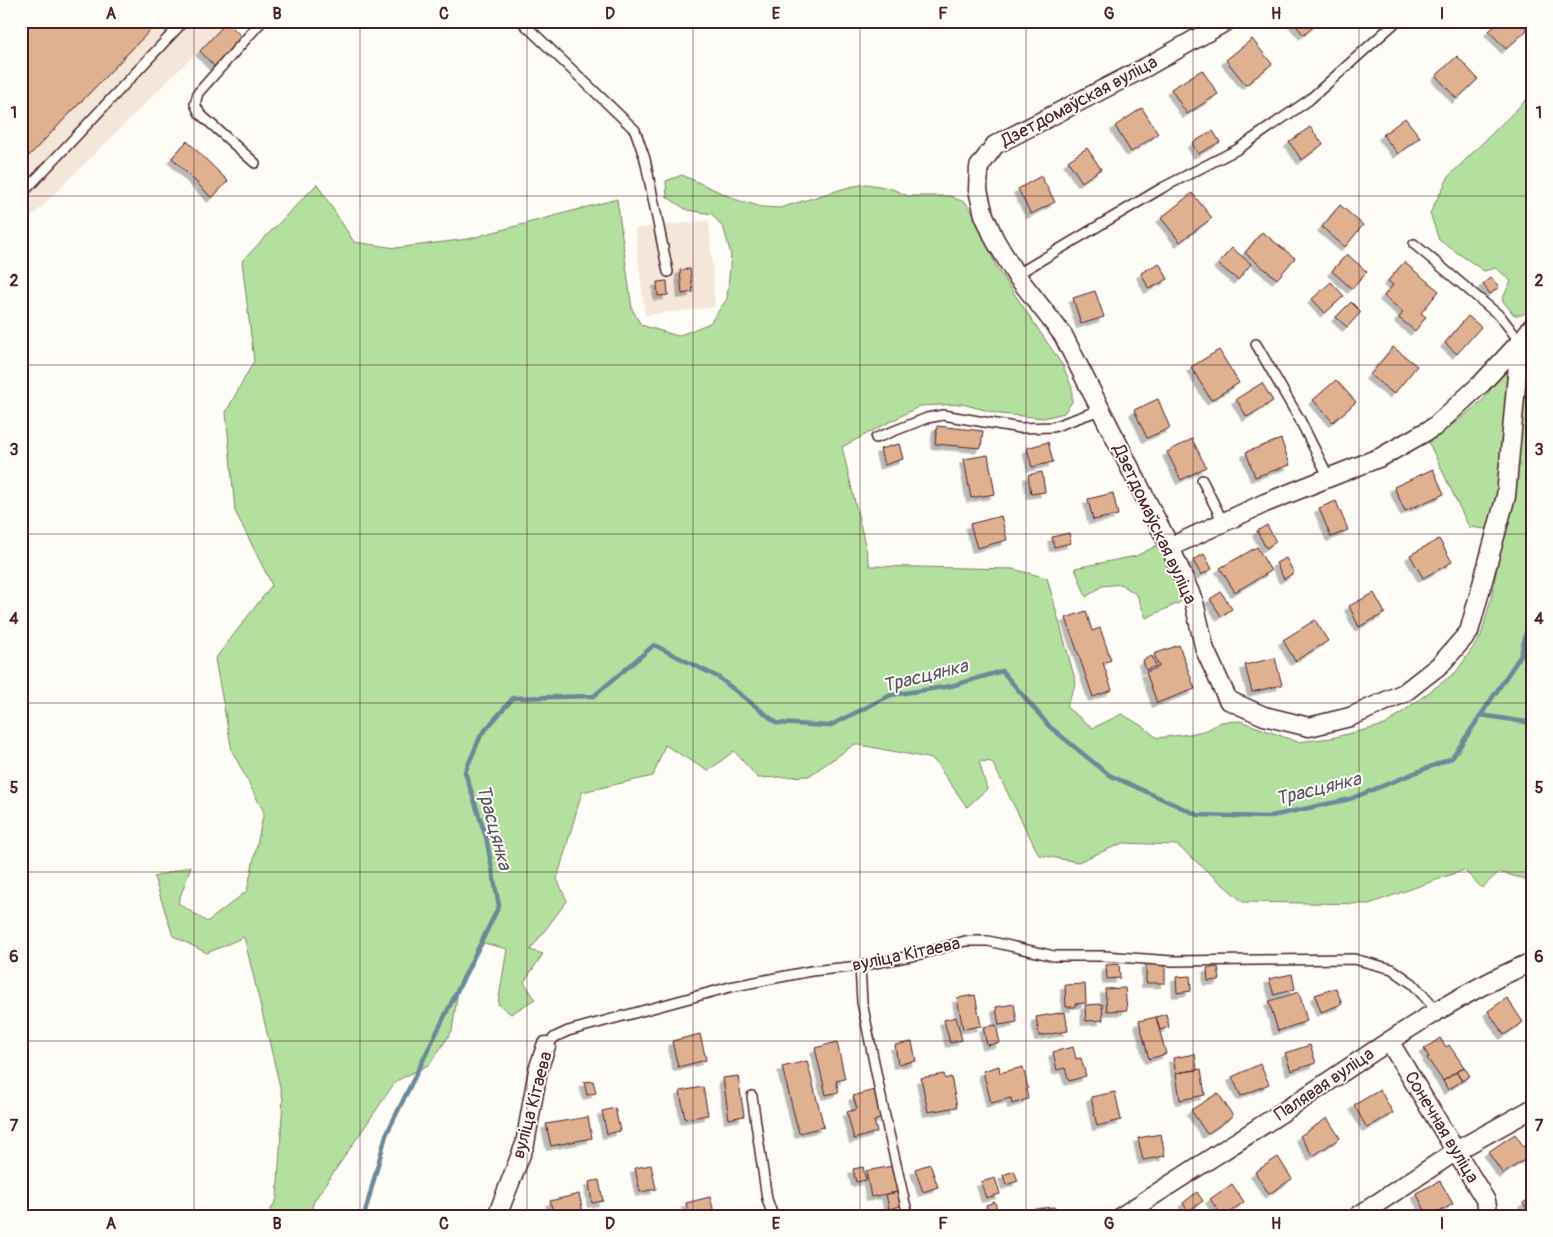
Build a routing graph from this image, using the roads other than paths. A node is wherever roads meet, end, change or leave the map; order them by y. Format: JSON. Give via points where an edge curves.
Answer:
{"nodes":[{"id":1,"x":184,"y":21,"type":"edge"},
{"id":2,"x":262,"y":21,"type":"edge"},
{"id":3,"x":521,"y":21,"type":"edge"},
{"id":4,"x":1227,"y":21,"type":"edge"},
{"id":5,"x":1397,"y":21,"type":"edge"},
{"id":6,"x":255,"y":163,"type":"dead end"},
{"id":7,"x":21,"y":195,"type":"edge"},
{"id":8,"x":1414,"y":244,"type":"dead end"},
{"id":9,"x":668,"y":272,"type":"dead end"},
{"id":10,"x":1016,"y":275,"type":"junction"},
{"id":11,"x":1532,"y":327,"type":"edge"},
{"id":12,"x":1520,"y":342,"type":"junction"},
{"id":13,"x":1256,"y":344,"type":"dead end"},
{"id":14,"x":1100,"y":410,"type":"junction"},
{"id":15,"x":876,"y":438,"type":"dead end"},
{"id":16,"x":1329,"y":478,"type":"junction"},
{"id":17,"x":1202,"y":480,"type":"dead end"},
{"id":18,"x":1223,"y":522,"type":"junction"},
{"id":19,"x":1170,"y":547,"type":"junction"},
{"id":20,"x":1532,"y":962,"type":"edge"},
{"id":21,"x":860,"y":966,"type":"junction"},
{"id":22,"x":1437,"y":1010,"type":"junction"},
{"id":23,"x":1389,"y":1041,"type":"junction"},
{"id":24,"x":546,"y":1046,"type":"joint"},
{"id":25,"x":752,"y":1096,"type":"dead end"},
{"id":26,"x":1532,"y":1109,"type":"edge"},
{"id":27,"x":1456,"y":1151,"type":"junction"},
{"id":28,"x":497,"y":1216,"type":"edge"},
{"id":29,"x":773,"y":1216,"type":"edge"},
{"id":30,"x":908,"y":1216,"type":"edge"},
{"id":31,"x":1122,"y":1216,"type":"edge"},
{"id":32,"x":1358,"y":1216,"type":"edge"},
{"id":33,"x":1490,"y":1216,"type":"edge"}],
"edges":[{"from":1,"to":7,"type":"lane"},
{"from":2,"to":6,"type":"lane","via":[[198,93],[195,104],[200,114]]},
{"from":3,"to":9,"type":"lane","via":[[635,130],[645,159]]},
{"from":4,"to":10,"type":"street","name":"Дзетдомаўская вуліца","via":[[995,145],[979,167],[978,190],[984,215]]},
{"from":5,"to":10,"type":"lane","via":[[1310,100],[1238,149],[1162,188]]},
{"from":8,"to":12,"type":"lane","via":[[1501,317]]},
{"from":10,"to":14,"type":"street","name":"Дзетдомаўская вуліца","via":[[1063,335]]},
{"from":11,"to":12,"type":"street"},
{"from":12,"to":16,"type":"street","via":[[1434,427],[1380,457]]},
{"from":12,"to":19,"type":"street","name":"Дзетдомаўская вуліца","via":[[1506,496],[1469,632],[1441,664],[1404,693],[1350,717],[1309,727],[1264,716],[1228,700],[1205,650],[1194,602]]},
{"from":13,"to":16,"type":"lane"},
{"from":14,"to":15,"type":"lane","via":[[1053,427],[1020,428],[943,416],[927,418]]},
{"from":14,"to":19,"type":"street","name":"Дзетдомаўская вуліца"},
{"from":16,"to":18,"type":"street"},
{"from":17,"to":18,"type":"lane"},
{"from":18,"to":19,"type":"street"},
{"from":20,"to":22,"type":"street","name":"Палявая вуліца"},
{"from":21,"to":22,"type":"lane","name":"вуліца Кітаева","via":[[965,941],[988,941],[1054,956],[1172,961],[1354,959],[1392,969],[1413,984]]},
{"from":21,"to":24,"type":"lane","name":"вуліца Кітаева","via":[[811,971],[730,987],[568,1031]]},
{"from":21,"to":30,"type":"lane","via":[[862,1002]]},
{"from":22,"to":23,"type":"street","name":"Палявая вуліца"},
{"from":23,"to":27,"type":"street","name":"Сонечная вуліца"},
{"from":23,"to":31,"type":"street","name":"Палявая вуліца"},
{"from":24,"to":28,"type":"street","name":"вуліца Кітаева","via":[[538,1070],[525,1144]]},
{"from":25,"to":29,"type":"lane","via":[[767,1199]]},
{"from":26,"to":27,"type":"street"},
{"from":27,"to":32,"type":"street"},
{"from":27,"to":33,"type":"street","name":"Сонечная вуліца","via":[[1486,1201]]}]}
